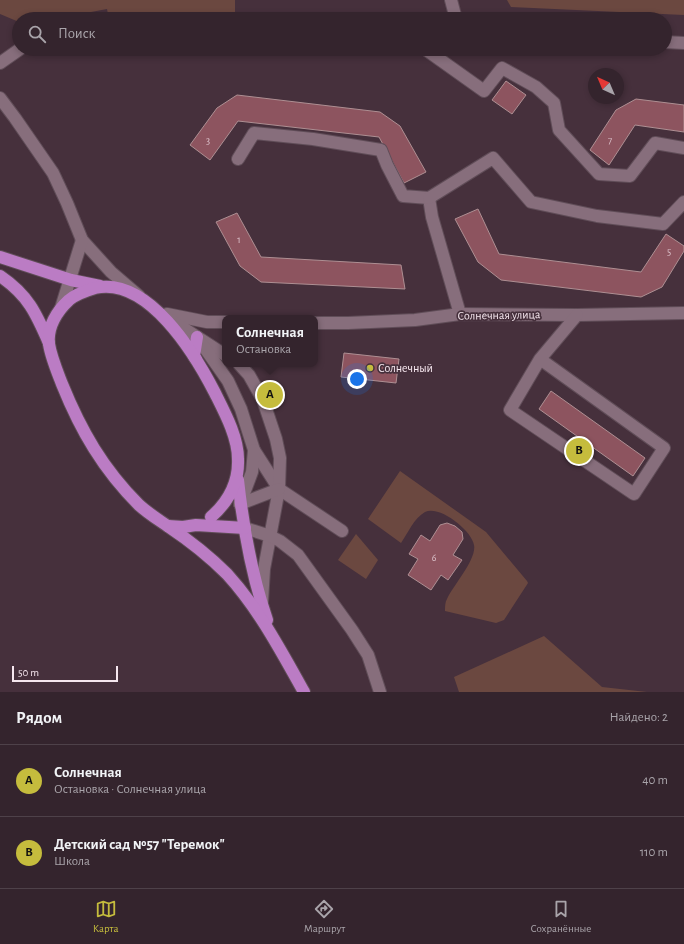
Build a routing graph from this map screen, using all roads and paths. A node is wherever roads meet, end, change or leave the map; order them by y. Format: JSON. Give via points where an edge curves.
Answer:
{"nodes":[{"id":1,"x":451,"y":0,"type":"edge"},
{"id":2,"x":454,"y":12,"type":"edge"},
{"id":3,"x":672,"y":42,"type":"edge"},
{"id":4,"x":684,"y":43,"type":"edge"},
{"id":5,"x":12,"y":55,"type":"edge"},
{"id":6,"x":436,"y":56,"type":"edge"},
{"id":7,"x":0,"y":63,"type":"edge"},
{"id":8,"x":0,"y":98,"type":"edge"},
{"id":9,"x":684,"y":148,"type":"edge"},
{"id":10,"x":238,"y":159,"type":"dead end"},
{"id":11,"x":429,"y":198,"type":"junction"},
{"id":12,"x":684,"y":202,"type":"edge"},
{"id":13,"x":82,"y":240,"type":"junction"},
{"id":14,"x":0,"y":257,"type":"edge"},
{"id":15,"x":0,"y":276,"type":"edge"},
{"id":16,"x":71,"y":280,"type":"junction"},
{"id":17,"x":103,"y":286,"type":"junction"},
{"id":18,"x":148,"y":303,"type":"junction"},
{"id":19,"x":61,"y":308,"type":"junction"},
{"id":20,"x":159,"y":312,"type":"junction"},
{"id":21,"x":684,"y":313,"type":"edge"},
{"id":22,"x":460,"y":314,"type":"junction"},
{"id":23,"x":577,"y":315,"type":"junction"},
{"id":24,"x":207,"y":322,"type":"junction"},
{"id":25,"x":222,"y":322,"type":"edge"},
{"id":26,"x":318,"y":323,"type":"edge"},
{"id":27,"x":197,"y":337,"type":"junction"},
{"id":28,"x":49,"y":344,"type":"junction"},
{"id":29,"x":222,"y":353,"type":"edge"},
{"id":30,"x":194,"y":356,"type":"junction"},
{"id":31,"x":540,"y":359,"type":"junction"},
{"id":32,"x":242,"y":367,"type":"edge"},
{"id":33,"x":254,"y":450,"type":"junction"},
{"id":34,"x":237,"y":473,"type":"junction"},
{"id":35,"x":279,"y":490,"type":"junction"},
{"id":36,"x":240,"y":504,"type":"junction"},
{"id":37,"x":211,"y":517,"type":"junction"},
{"id":38,"x":196,"y":524,"type":"junction"},
{"id":39,"x":168,"y":526,"type":"junction"},
{"id":40,"x":244,"y":528,"type":"junction"},
{"id":41,"x":342,"y":531,"type":"dead end"},
{"id":42,"x":270,"y":536,"type":"junction"},
{"id":43,"x":262,"y":605,"type":"junction"},
{"id":44,"x":271,"y":633,"type":"junction"},
{"id":45,"x":304,"y":692,"type":"edge"},
{"id":46,"x":380,"y":692,"type":"edge"}],
"edges":[{"from":1,"to":2,"type":"street"},
{"from":3,"to":4,"type":"street"},
{"from":5,"to":7,"type":"street"},
{"from":6,"to":9,"type":"street","via":[[484,91],[502,68],[536,87],[554,103],[559,130],[599,174],[630,176],[655,143]]},
{"from":8,"to":13,"type":"street","via":[[53,173]]},
{"from":10,"to":11,"type":"street","via":[[254,133],[381,150],[403,196]]},
{"from":11,"to":12,"type":"street","via":[[493,158],[531,202],[597,216],[663,224]]},
{"from":11,"to":22,"type":"street","via":[[432,217]]},
{"from":13,"to":16,"type":"street"},
{"from":13,"to":18,"type":"street","via":[[111,272]]},
{"from":14,"to":16,"type":"main road"},
{"from":15,"to":28,"type":"main road","via":[[32,306]]},
{"from":16,"to":17,"type":"main road"},
{"from":16,"to":19,"type":"street"},
{"from":17,"to":18,"type":"main road","via":[[124,290]]},
{"from":17,"to":19,"type":"main road","via":[[80,293]]},
{"from":18,"to":20,"type":"main road"},
{"from":19,"to":28,"type":"main road","via":[[52,326]]},
{"from":20,"to":24,"type":"street"},
{"from":20,"to":27,"type":"street"},
{"from":20,"to":30,"type":"main road"},
{"from":21,"to":23,"type":"street","name":"Солнечная улица"},
{"from":22,"to":23,"type":"street","name":"Солнечная улица"},
{"from":22,"to":26,"type":"street","name":"Солнечная улица","via":[[415,320]]},
{"from":23,"to":31,"type":"street"},
{"from":24,"to":25,"type":"street"},
{"from":24,"to":27,"type":"street"},
{"from":27,"to":29,"type":"street"},
{"from":27,"to":30,"type":"main road"},
{"from":27,"to":33,"type":"street","via":[[228,381],[242,410]]},
{"from":28,"to":39,"type":"main road","via":[[55,366],[88,441],[122,487],[141,506]]},
{"from":30,"to":34,"type":"main road","via":[[223,408],[235,441]]},
{"from":31,"to":31,"type":"street","via":[[664,448],[634,494],[510,410]]},
{"from":32,"to":35,"type":"street","via":[[249,374],[263,400],[276,439],[280,458]]},
{"from":33,"to":35,"type":"street"},
{"from":33,"to":36,"type":"street","via":[[252,472]]},
{"from":34,"to":36,"type":"main road"},
{"from":34,"to":37,"type":"main road","via":[[232,492]]},
{"from":35,"to":36,"type":"street"},
{"from":35,"to":41,"type":"street"},
{"from":35,"to":42,"type":"street"},
{"from":36,"to":37,"type":"main road"},
{"from":36,"to":40,"type":"main road"},
{"from":37,"to":38,"type":"main road"},
{"from":38,"to":39,"type":"main road","via":[[183,527]]},
{"from":38,"to":40,"type":"main road"},
{"from":39,"to":44,"type":"main road","via":[[204,552],[228,576]]},
{"from":40,"to":42,"type":"street"},
{"from":40,"to":43,"type":"main road"},
{"from":42,"to":43,"type":"street","via":[[264,569]]},
{"from":42,"to":46,"type":"street","via":[[298,555],[352,630],[368,655]]},
{"from":43,"to":44,"type":"main road"},
{"from":44,"to":45,"type":"main road"}]}
